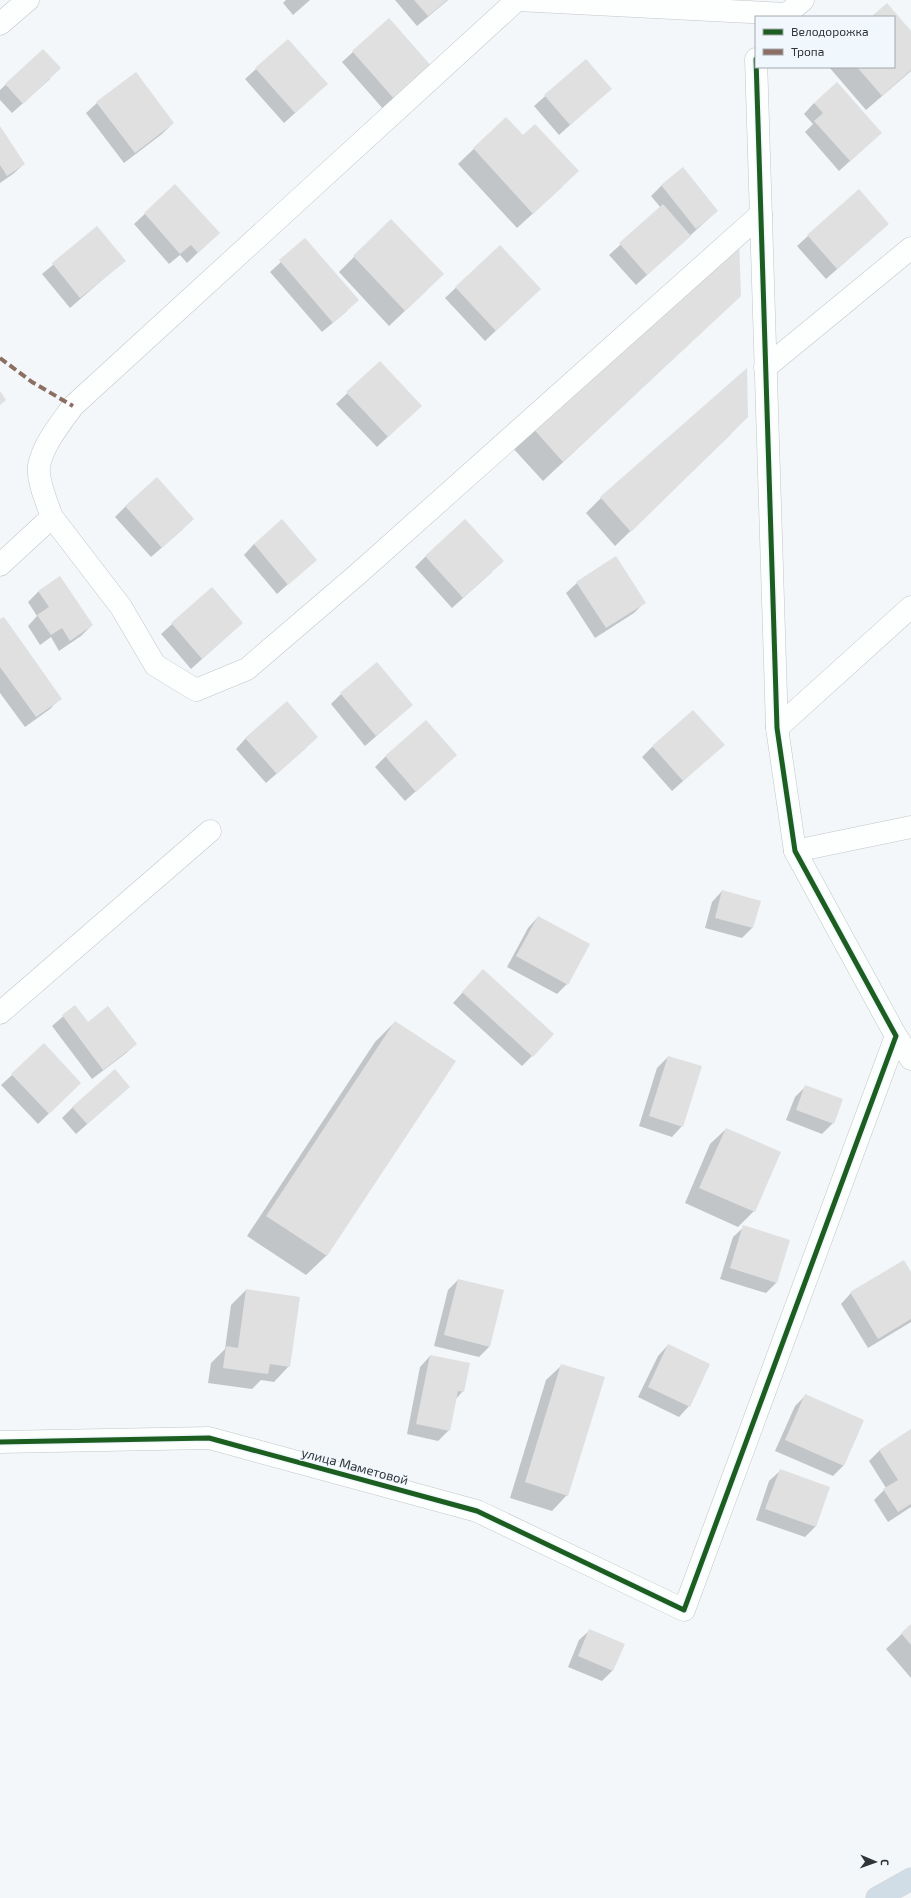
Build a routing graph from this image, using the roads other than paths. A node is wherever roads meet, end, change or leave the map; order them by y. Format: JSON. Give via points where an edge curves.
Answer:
{"nodes":[{"id":1,"x":28,"y":0,"type":"edge"},
{"id":2,"x":517,"y":0,"type":"edge"},
{"id":3,"x":803,"y":0,"type":"edge"},
{"id":4,"x":786,"y":16,"type":"edge"},
{"id":5,"x":0,"y":24,"type":"edge"},
{"id":6,"x":756,"y":68,"type":"edge"},
{"id":7,"x":760,"y":214,"type":"junction"},
{"id":8,"x":911,"y":248,"type":"edge"},
{"id":9,"x":765,"y":368,"type":"junction"},
{"id":10,"x":52,"y":517,"type":"junction"},
{"id":11,"x":0,"y":565,"type":"edge"},
{"id":12,"x":911,"y":607,"type":"edge"},
{"id":13,"x":776,"y":728,"type":"junction"},
{"id":14,"x":911,"y":828,"type":"edge"},
{"id":15,"x":210,"y":831,"type":"dead end"},
{"id":16,"x":795,"y":852,"type":"junction"},
{"id":17,"x":0,"y":1013,"type":"edge"},
{"id":18,"x":896,"y":1036,"type":"junction"},
{"id":19,"x":911,"y":1059,"type":"edge"},
{"id":20,"x":0,"y":1442,"type":"edge"},
{"id":21,"x":911,"y":1879,"type":"edge"},
{"id":22,"x":877,"y":1898,"type":"edge"}],
"edges":[{"from":1,"to":5,"type":"street"},
{"from":2,"to":4,"type":"street"},
{"from":2,"to":10,"type":"street","via":[[73,406],[52,436],[39,466],[43,492]]},
{"from":3,"to":4,"type":"street"},
{"from":6,"to":7,"type":"street"},
{"from":7,"to":9,"type":"street"},
{"from":7,"to":10,"type":"street","via":[[365,568],[247,670],[196,690],[155,665],[121,607]]},
{"from":8,"to":9,"type":"street"},
{"from":9,"to":13,"type":"street"},
{"from":10,"to":11,"type":"street"},
{"from":12,"to":13,"type":"street"},
{"from":13,"to":16,"type":"street"},
{"from":14,"to":16,"type":"street"},
{"from":15,"to":17,"type":"street"},
{"from":16,"to":18,"type":"street"},
{"from":18,"to":19,"type":"street"},
{"from":18,"to":20,"type":"street","name":"улица Маметовой","via":[[684,1610],[477,1511],[209,1438]]},
{"from":21,"to":22,"type":"highway"}]}
